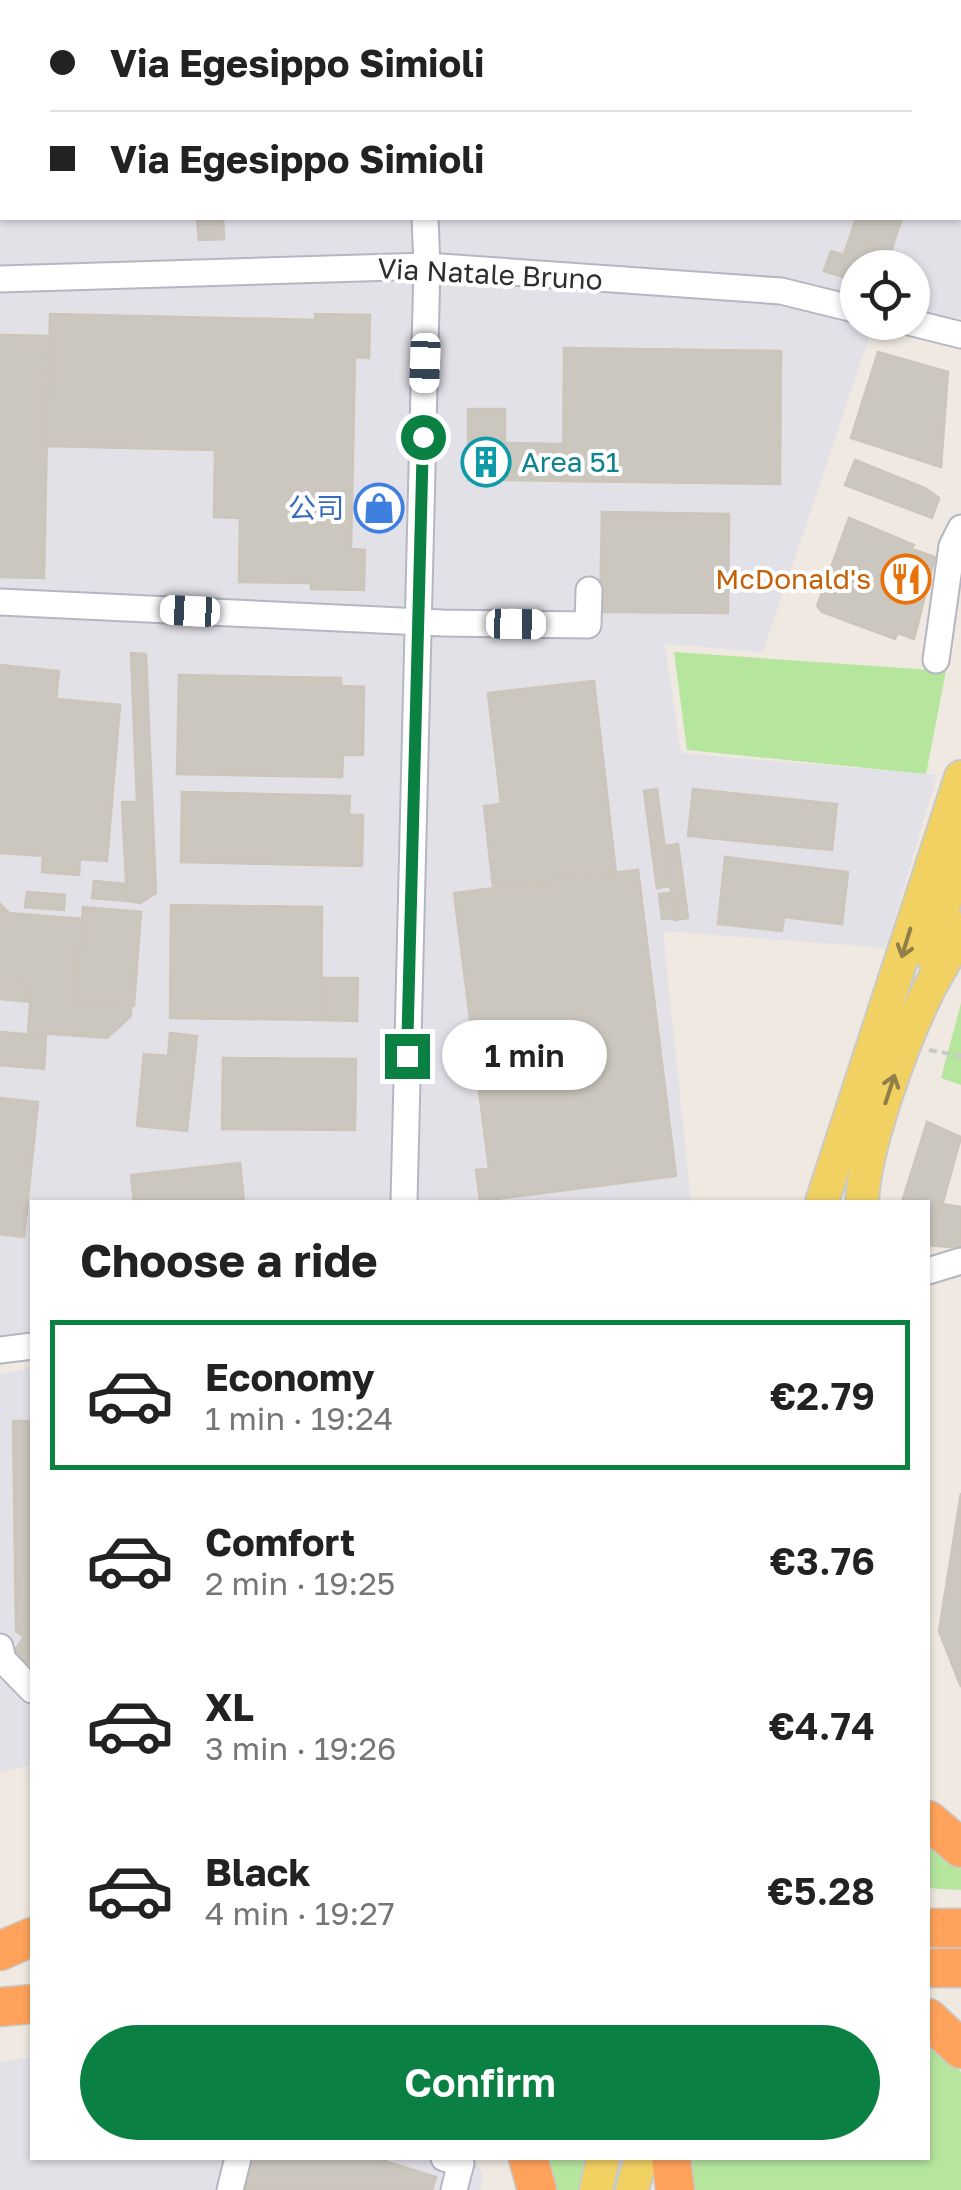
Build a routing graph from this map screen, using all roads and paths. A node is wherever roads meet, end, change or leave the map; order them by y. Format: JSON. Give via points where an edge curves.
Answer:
{"nodes":[{"id":1,"x":425,"y":220,"type":"edge"},
{"id":2,"x":427,"y":266,"type":"junction"},
{"id":3,"x":0,"y":279,"type":"edge"},
{"id":4,"x":840,"y":306,"type":"edge"},
{"id":5,"x":930,"y":327,"type":"edge"},
{"id":6,"x":961,"y":335,"type":"edge"},
{"id":7,"x":961,"y":528,"type":"edge"},
{"id":8,"x":588,"y":590,"type":"dead end"},
{"id":9,"x":0,"y":602,"type":"edge"},
{"id":10,"x":418,"y":622,"type":"junction"},
{"id":11,"x":936,"y":660,"type":"dead end"},
{"id":12,"x":961,"y":777,"type":"edge"},
{"id":13,"x":961,"y":825,"type":"edge"},
{"id":14,"x":961,"y":929,"type":"edge"},
{"id":15,"x":924,"y":997,"type":"junction"},
{"id":16,"x":929,"y":1050,"type":"dead end"},
{"id":17,"x":961,"y":1056,"type":"edge"},
{"id":18,"x":404,"y":1200,"type":"edge"},
{"id":19,"x":823,"y":1200,"type":"edge"},
{"id":20,"x":862,"y":1200,"type":"edge"},
{"id":21,"x":930,"y":1254,"type":"edge"},
{"id":22,"x":961,"y":1260,"type":"edge"},
{"id":23,"x":930,"y":1270,"type":"edge"},
{"id":24,"x":30,"y":1346,"type":"edge"},
{"id":25,"x":0,"y":1350,"type":"edge"},
{"id":26,"x":0,"y":1647,"type":"edge"},
{"id":27,"x":30,"y":1688,"type":"edge"},
{"id":28,"x":930,"y":1822,"type":"edge"},
{"id":29,"x":961,"y":1848,"type":"edge"},
{"id":30,"x":930,"y":1928,"type":"edge"},
{"id":31,"x":961,"y":1928,"type":"edge"},
{"id":32,"x":30,"y":1938,"type":"edge"},
{"id":33,"x":0,"y":1951,"type":"edge"},
{"id":34,"x":30,"y":1963,"type":"edge"},
{"id":35,"x":0,"y":1967,"type":"edge"},
{"id":36,"x":930,"y":1968,"type":"edge"},
{"id":37,"x":961,"y":1968,"type":"edge"},
{"id":38,"x":30,"y":2004,"type":"edge"},
{"id":39,"x":0,"y":2008,"type":"edge"},
{"id":40,"x":930,"y":2020,"type":"edge"},
{"id":41,"x":961,"y":2049,"type":"edge"},
{"id":42,"x":238,"y":2160,"type":"edge"},
{"id":43,"x":451,"y":2160,"type":"edge"},
{"id":44,"x":529,"y":2160,"type":"edge"},
{"id":45,"x":603,"y":2160,"type":"edge"},
{"id":46,"x":640,"y":2160,"type":"edge"},
{"id":47,"x":671,"y":2160,"type":"edge"},
{"id":48,"x":230,"y":2190,"type":"edge"},
{"id":49,"x":454,"y":2190,"type":"edge"},
{"id":50,"x":537,"y":2190,"type":"edge"},
{"id":51,"x":596,"y":2190,"type":"edge"},
{"id":52,"x":632,"y":2190,"type":"edge"},
{"id":53,"x":676,"y":2190,"type":"edge"}],
"edges":[{"from":1,"to":2,"type":"street"},
{"from":2,"to":3,"type":"street","name":"Via Natale Bruno"},
{"from":2,"to":4,"type":"street","name":"Via Natale Bruno","via":[[781,291]]},
{"from":2,"to":10,"type":"street"},
{"from":5,"to":6,"type":"street"},
{"from":7,"to":11,"type":"street","via":[[952,546]]},
{"from":8,"to":10,"type":"street","via":[[588,626]]},
{"from":9,"to":10,"type":"street"},
{"from":10,"to":18,"type":"street"},
{"from":12,"to":19,"type":"main road","one_way":true},
{"from":13,"to":15,"type":"main road"},
{"from":14,"to":15,"type":"main road"},
{"from":20,"to":15,"type":"main road","one_way":true,"via":[[864,1173]]},
{"from":16,"to":17,"type":"path"},
{"from":21,"to":22,"type":"street"},
{"from":22,"to":23,"type":"street"},
{"from":24,"to":25,"type":"street"},
{"from":26,"to":27,"type":"street","via":[[3,1660]]},
{"from":28,"to":29,"type":"highway"},
{"from":30,"to":31,"type":"highway"},
{"from":32,"to":33,"type":"highway"},
{"from":34,"to":35,"type":"highway"},
{"from":36,"to":37,"type":"highway"},
{"from":38,"to":39,"type":"highway"},
{"from":40,"to":41,"type":"highway"},
{"from":42,"to":48,"type":"street"},
{"from":43,"to":49,"type":"street","via":[[462,2163]]},
{"from":44,"to":50,"type":"highway"},
{"from":45,"to":51,"type":"main road"},
{"from":46,"to":52,"type":"main road"},
{"from":47,"to":53,"type":"highway"}]}
